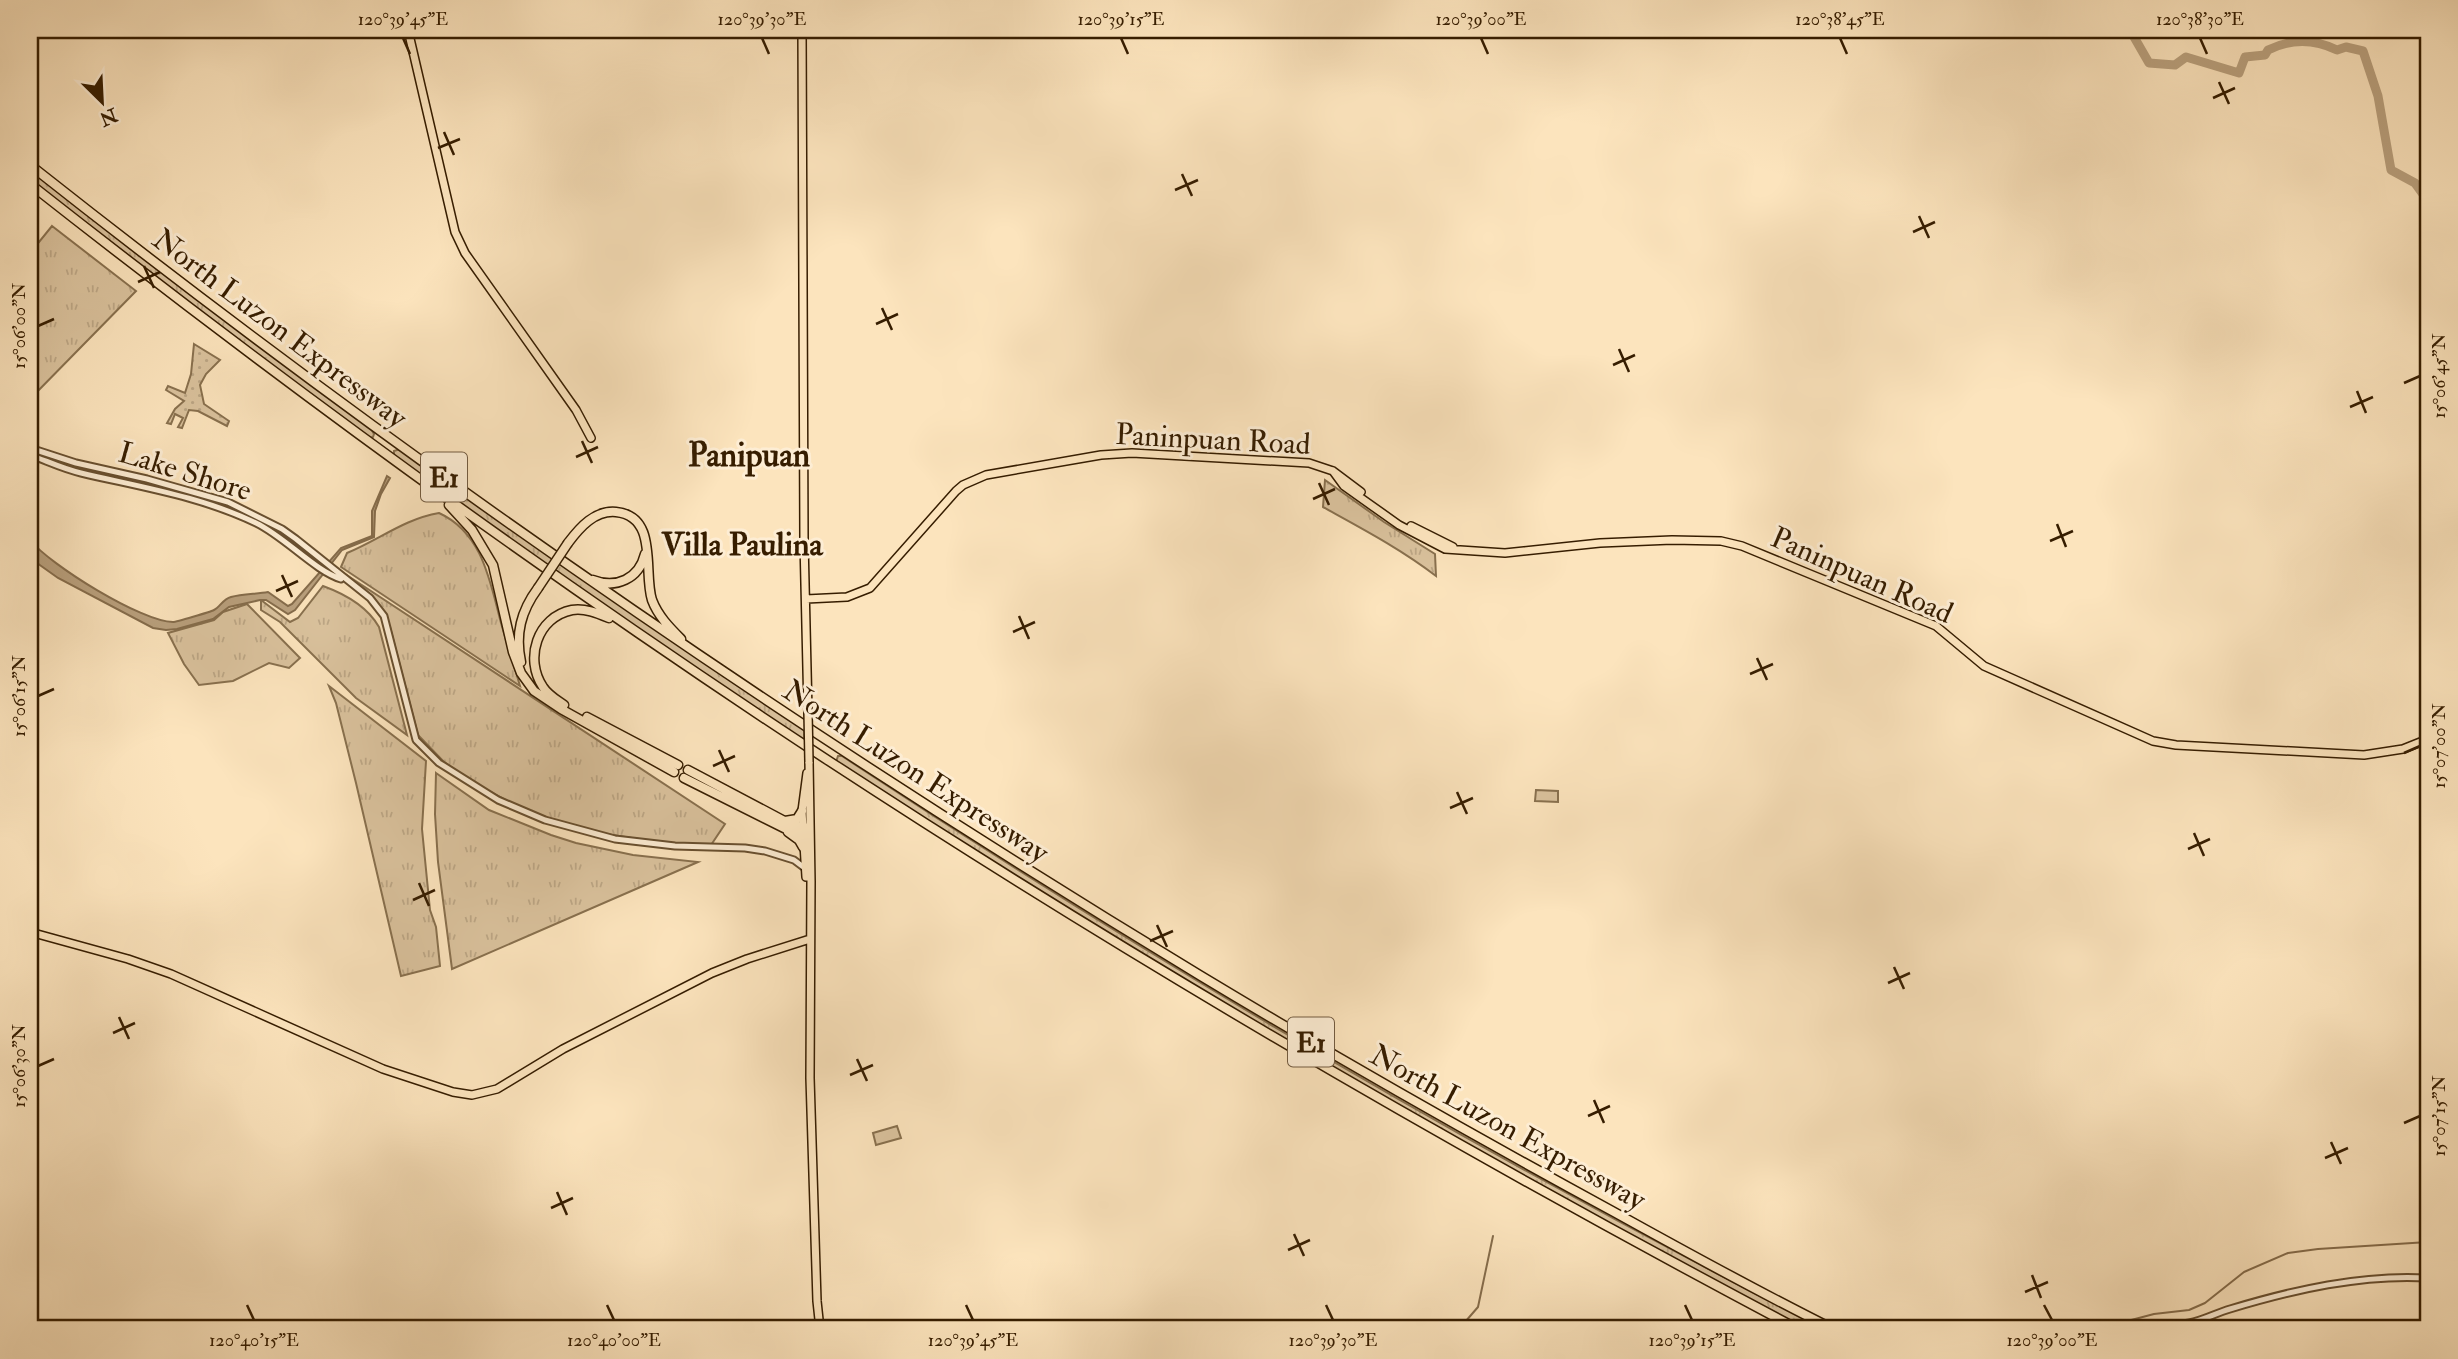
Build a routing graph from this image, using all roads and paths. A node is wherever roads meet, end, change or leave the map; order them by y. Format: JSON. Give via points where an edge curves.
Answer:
{"nodes":[{"id":1,"x":408,"y":30,"type":"edge"},
{"id":2,"x":802,"y":30,"type":"edge"},
{"id":3,"x":30,"y":165,"type":"edge"},
{"id":4,"x":30,"y":184,"type":"edge"},
{"id":5,"x":591,"y":438,"type":"dead end"},
{"id":6,"x":30,"y":448,"type":"edge"},
{"id":7,"x":30,"y":455,"type":"edge"},
{"id":8,"x":425,"y":483,"type":"junction"},
{"id":9,"x":647,"y":543,"type":"junction"},
{"id":10,"x":569,"y":566,"type":"junction"},
{"id":11,"x":344,"y":580,"type":"junction"},
{"id":12,"x":806,"y":599,"type":"junction"},
{"id":13,"x":631,"y":628,"type":"junction"},
{"id":14,"x":696,"y":654,"type":"junction"},
{"id":15,"x":536,"y":688,"type":"junction"},
{"id":16,"x":548,"y":701,"type":"junction"},
{"id":17,"x":564,"y":705,"type":"junction"},
{"id":18,"x":2428,"y":739,"type":"edge"},
{"id":19,"x":808,"y":762,"type":"junction"},
{"id":20,"x":686,"y":774,"type":"dead end"},
{"id":21,"x":803,"y":811,"type":"junction"},
{"id":22,"x":783,"y":824,"type":"junction"},
{"id":23,"x":806,"y":831,"type":"junction"},
{"id":24,"x":803,"y":847,"type":"junction"},
{"id":25,"x":808,"y":869,"type":"junction"},
{"id":26,"x":30,"y":932,"type":"edge"},
{"id":27,"x":810,"y":939,"type":"junction"},
{"id":28,"x":2428,"y":1278,"type":"edge"},
{"id":29,"x":820,"y":1329,"type":"edge"},
{"id":30,"x":1798,"y":1329,"type":"edge"},
{"id":31,"x":1833,"y":1329,"type":"edge"},
{"id":32,"x":2141,"y":1329,"type":"edge"}],
"edges":[{"from":1,"to":5,"type":"main road","via":[[455,232]]},
{"from":2,"to":12,"type":"main road"},
{"from":3,"to":10,"type":"highway","name":"North Luzon Expressway","number":"E1","via":[[298,371]]},
{"from":4,"to":8,"type":"highway","name":"North Luzon Expressway","number":"E1"},
{"from":6,"to":11,"type":"street","name":"Lake Shore","via":[[228,502],[282,529]]},
{"from":7,"to":11,"type":"street","name":"Lake Shore","via":[[74,471],[191,498],[256,523],[326,573]]},
{"from":8,"to":13,"type":"highway","name":"North Luzon Expressway","number":"E1"},
{"from":8,"to":16,"type":"highway","via":[[464,520],[488,554],[521,673]]},
{"from":9,"to":10,"type":"highway","via":[[640,566],[620,582],[596,581]]},
{"from":9,"to":14,"type":"highway","via":[[647,576],[655,606]]},
{"from":9,"to":15,"type":"highway","bridge":true,"via":[[635,520],[613,512],[593,517],[568,543],[523,613],[518,642],[521,662]]},
{"from":10,"to":14,"type":"highway","name":"North Luzon Expressway","number":"E1"},
{"from":11,"to":25,"type":"street","via":[[370,598],[384,615],[416,740],[439,764],[469,783],[522,812],[578,830],[675,846],[765,851]]},
{"from":12,"to":18,"type":"main road","name":"Paninpuan Road","via":[[847,597],[870,589],[956,491],[986,475],[1132,453],[1309,463],[1333,471],[1401,521],[1460,550],[1505,554],[1672,540],[1742,546],[1936,626],[1984,666],[2153,741],[2364,755],[2403,749]]},
{"from":12,"to":19,"type":"main road","bridge":true},
{"from":13,"to":17,"type":"highway","via":[[584,610],[571,610],[548,624],[539,636],[533,661],[545,690]]},
{"from":13,"to":30,"type":"highway","name":"North Luzon Expressway","number":"E1","via":[[864,784],[1167,974],[1392,1107]]},
{"from":14,"to":31,"type":"highway","name":"North Luzon Expressway","number":"E1","via":[[830,744],[1252,1007],[1536,1170]]},
{"from":15,"to":16,"type":"highway"},
{"from":15,"to":17,"type":"highway"},
{"from":16,"to":17,"type":"highway","via":[[676,769]]},
{"from":19,"to":21,"type":"main road"},
{"from":19,"to":23,"type":"main road"},
{"from":20,"to":22,"type":"highway"},
{"from":21,"to":22,"type":"highway"},
{"from":21,"to":23,"type":"main road"},
{"from":22,"to":23,"type":"highway"},
{"from":22,"to":24,"type":"highway"},
{"from":23,"to":24,"type":"main road"},
{"from":23,"to":25,"type":"main road"},
{"from":24,"to":25,"type":"main road"},
{"from":25,"to":27,"type":"main road"},
{"from":26,"to":27,"type":"main road","via":[[161,970],[383,1069],[471,1095],[496,1089],[563,1048],[712,973]]},
{"from":27,"to":29,"type":"main road","via":[[810,1079]]},
{"from":28,"to":32,"type":"street","via":[[2400,1277],[2298,1290],[2189,1323]]}]}
